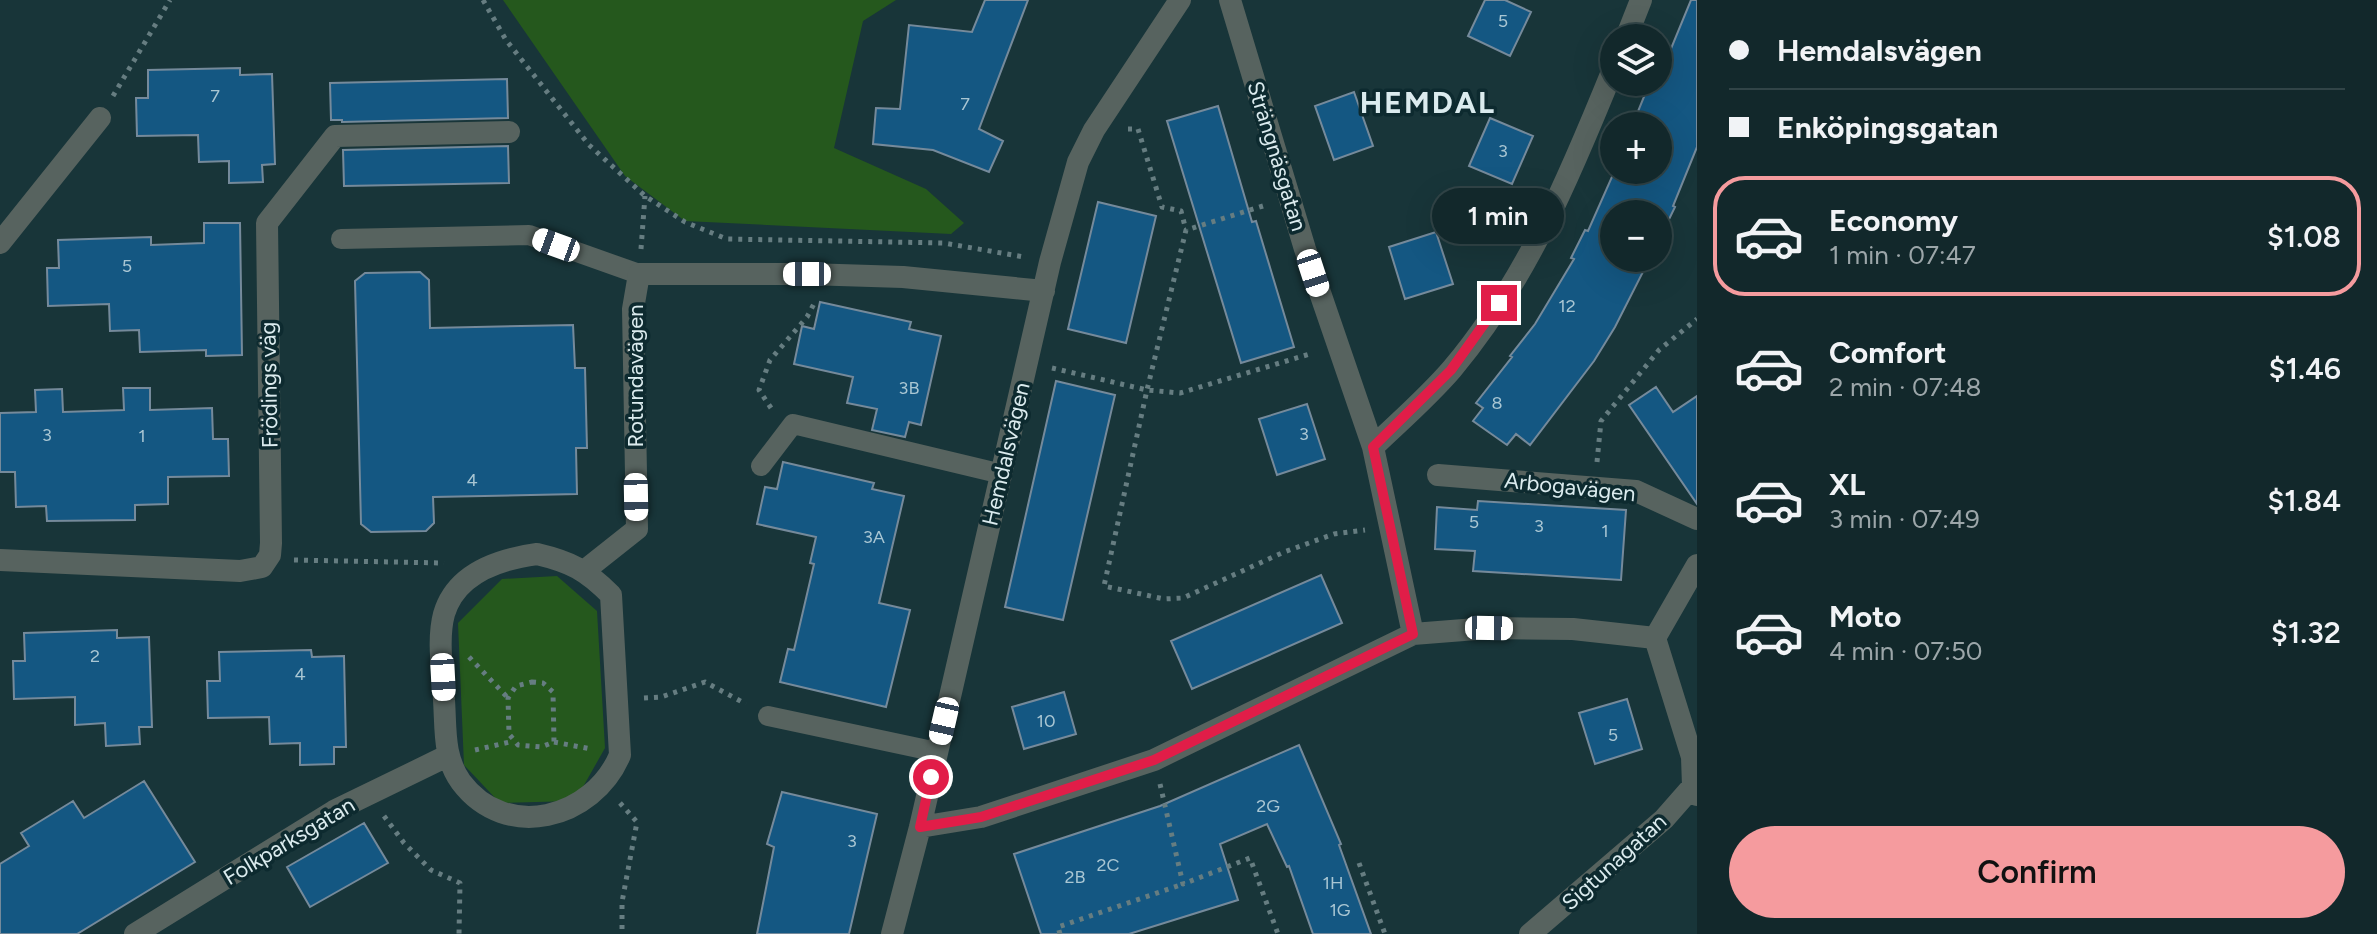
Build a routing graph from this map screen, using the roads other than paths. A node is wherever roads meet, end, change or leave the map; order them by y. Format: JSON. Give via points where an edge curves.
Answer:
{"nodes":[{"id":1,"x":1180,"y":0,"type":"edge"},
{"id":2,"x":1230,"y":0,"type":"edge"},
{"id":3,"x":1641,"y":0,"type":"edge"},
{"id":4,"x":1632,"y":24,"type":"edge"},
{"id":5,"x":1602,"y":96,"type":"edge"},
{"id":6,"x":100,"y":118,"type":"road end"},
{"id":7,"x":509,"y":132,"type":"dead end"},
{"id":8,"x":341,"y":239,"type":"dead end"},
{"id":9,"x":0,"y":243,"type":"edge"},
{"id":10,"x":639,"y":274,"type":"junction"},
{"id":11,"x":1044,"y":291,"type":"junction"},
{"id":12,"x":1373,"y":447,"type":"junction"},
{"id":13,"x":761,"y":466,"type":"dead end"},
{"id":14,"x":1002,"y":474,"type":"junction"},
{"id":15,"x":1438,"y":475,"type":"dead end"},
{"id":16,"x":1697,"y":519,"type":"edge"},
{"id":17,"x":0,"y":560,"type":"edge"},
{"id":18,"x":1697,"y":565,"type":"edge"},
{"id":19,"x":584,"y":571,"type":"junction"},
{"id":20,"x":1413,"y":634,"type":"junction"},
{"id":21,"x":1655,"y":638,"type":"junction"},
{"id":22,"x":768,"y":716,"type":"road end"},
{"id":23,"x":1692,"y":740,"type":"edge"},
{"id":24,"x":937,"y":752,"type":"junction"},
{"id":25,"x":447,"y":756,"type":"junction"},
{"id":26,"x":1695,"y":790,"type":"edge"},
{"id":27,"x":920,"y":827,"type":"junction"},
{"id":28,"x":135,"y":934,"type":"edge"},
{"id":29,"x":892,"y":934,"type":"edge"},
{"id":30,"x":1530,"y":934,"type":"edge"}],
"edges":[{"from":1,"to":11,"type":"street","name":"Hemdalsvägen","via":[[1078,162]]},
{"from":2,"to":12,"type":"street","name":"Strängnäsgatan"},
{"from":3,"to":4,"type":"street"},
{"from":5,"to":12,"type":"street","via":[[1531,254],[1483,328],[1451,370]]},
{"from":6,"to":9,"type":"street"},
{"from":7,"to":17,"type":"street","name":"Frödings väg","via":[[335,136],[267,223],[270,555],[262,567],[240,571]]},
{"from":8,"to":10,"type":"lane","via":[[529,235]]},
{"from":10,"to":11,"type":"street","name":"Rotundavägen","via":[[903,277]]},
{"from":10,"to":19,"type":"street","name":"Rotundavägen","via":[[633,309],[637,529]]},
{"from":11,"to":14,"type":"street","name":"Hemdalsvägen"},
{"from":12,"to":20,"type":"street","name":"Strängnäsgatan"},
{"from":13,"to":14,"type":"lane","via":[[793,424]]},
{"from":14,"to":24,"type":"street","name":"Hemdalsvägen"},
{"from":15,"to":16,"type":"street","name":"Arbogavägen","via":[[1636,491]]},
{"from":18,"to":21,"type":"street"},
{"from":19,"to":25,"type":"street","via":[[537,554],[513,557],[472,575],[458,590],[444,613]]},
{"from":19,"to":25,"type":"street","via":[[611,595],[620,755],[601,787],[568,810],[532,817],[506,812],[472,795]]},
{"from":20,"to":21,"type":"street","via":[[1573,629]]},
{"from":20,"to":27,"type":"street","via":[[1154,760],[981,817]]},
{"from":21,"to":23,"type":"street"},
{"from":22,"to":24,"type":"lane"},
{"from":23,"to":26,"type":"street"},
{"from":24,"to":27,"type":"street","name":"Hemdalsvägen"},
{"from":25,"to":28,"type":"street","name":"Folkparksgatan","via":[[334,811]]},
{"from":26,"to":30,"type":"street","name":"Sigtunagatan"},
{"from":27,"to":29,"type":"street","name":"Hemdalsvägen"}]}
